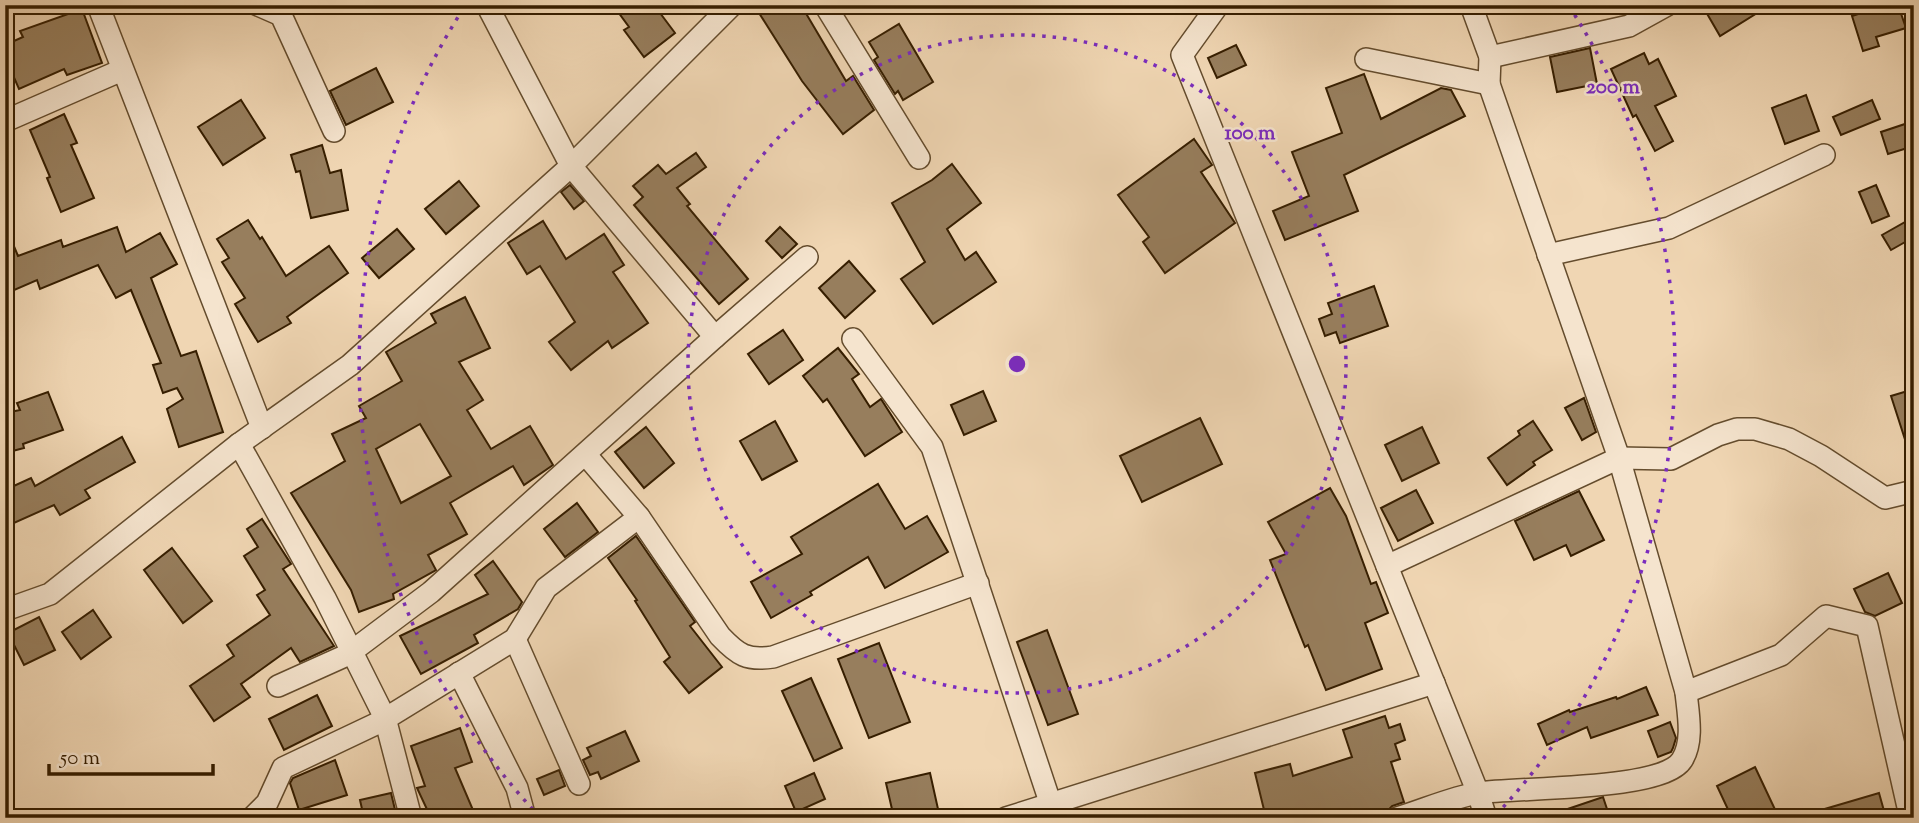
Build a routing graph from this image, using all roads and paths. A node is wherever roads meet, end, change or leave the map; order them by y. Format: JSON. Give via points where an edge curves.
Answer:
{"nodes":[{"id":1,"x":98,"y":5,"type":"edge"},
{"id":2,"x":258,"y":5,"type":"edge"},
{"id":3,"x":487,"y":5,"type":"edge"},
{"id":4,"x":732,"y":5,"type":"edge"},
{"id":5,"x":825,"y":5,"type":"edge"},
{"id":6,"x":1218,"y":5,"type":"edge"},
{"id":7,"x":1471,"y":5,"type":"edge"},
{"id":8,"x":1667,"y":5,"type":"edge"},
{"id":9,"x":1490,"y":57,"type":"junction"},
{"id":10,"x":1366,"y":59,"type":"dead end"},
{"id":11,"x":122,"y":70,"type":"junction"},
{"id":12,"x":1489,"y":85,"type":"junction"},
{"id":13,"x":5,"y":121,"type":"edge"},
{"id":14,"x":334,"y":131,"type":"dead end"},
{"id":15,"x":1824,"y":155,"type":"dead end"},
{"id":16,"x":919,"y":158,"type":"dead end"},
{"id":17,"x":571,"y":166,"type":"junction"},
{"id":18,"x":1548,"y":255,"type":"junction"},
{"id":19,"x":807,"y":257,"type":"dead end"},
{"id":20,"x":715,"y":337,"type":"junction"},
{"id":21,"x":853,"y":340,"type":"dead end"},
{"id":22,"x":262,"y":428,"type":"junction"},
{"id":23,"x":239,"y":444,"type":"junction"},
{"id":24,"x":586,"y":455,"type":"junction"},
{"id":25,"x":1619,"y":458,"type":"junction"},
{"id":26,"x":1914,"y":491,"type":"edge"},
{"id":27,"x":639,"y":517,"type":"junction"},
{"id":28,"x":1387,"y":566,"type":"junction"},
{"id":29,"x":978,"y":583,"type":"junction"},
{"id":30,"x":5,"y":610,"type":"edge"},
{"id":31,"x":515,"y":639,"type":"junction"},
{"id":32,"x":352,"y":651,"type":"junction"},
{"id":33,"x":459,"y":673,"type":"junction"},
{"id":34,"x":1434,"y":683,"type":"junction"},
{"id":35,"x":278,"y":686,"type":"dead end"},
{"id":36,"x":1686,"y":692,"type":"junction"},
{"id":37,"x":385,"y":719,"type":"junction"},
{"id":38,"x":579,"y":784,"type":"dead end"},
{"id":39,"x":1478,"y":793,"type":"junction"},
{"id":40,"x":1052,"y":805,"type":"junction"},
{"id":41,"x":1909,"y":810,"type":"edge"},
{"id":42,"x":251,"y":818,"type":"edge"},
{"id":43,"x":411,"y":818,"type":"edge"},
{"id":44,"x":525,"y":818,"type":"edge"},
{"id":45,"x":1006,"y":818,"type":"edge"},
{"id":46,"x":1397,"y":818,"type":"edge"},
{"id":47,"x":1486,"y":818,"type":"edge"}],
"edges":[{"from":1,"to":11,"type":"street"},
{"from":2,"to":14,"type":"street","via":[[281,15]]},
{"from":3,"to":17,"type":"street"},
{"from":4,"to":17,"type":"street"},
{"from":5,"to":16,"type":"street"},
{"from":6,"to":28,"type":"street","via":[[1182,55]]},
{"from":7,"to":9,"type":"street"},
{"from":8,"to":9,"type":"street","via":[[1629,26]]},
{"from":9,"to":12,"type":"street"},
{"from":10,"to":12,"type":"street"},
{"from":11,"to":13,"type":"street"},
{"from":11,"to":22,"type":"street"},
{"from":12,"to":18,"type":"street"},
{"from":15,"to":18,"type":"street","via":[[1669,228]]},
{"from":17,"to":20,"type":"street"},
{"from":17,"to":22,"type":"street","via":[[350,365]]},
{"from":18,"to":25,"type":"street"},
{"from":19,"to":20,"type":"street"},
{"from":20,"to":24,"type":"street"},
{"from":21,"to":29,"type":"street","via":[[932,447]]},
{"from":22,"to":23,"type":"street"},
{"from":23,"to":30,"type":"street","via":[[50,594]]},
{"from":23,"to":32,"type":"street"},
{"from":24,"to":27,"type":"street"},
{"from":24,"to":32,"type":"street","via":[[432,592]]},
{"from":25,"to":26,"type":"street","via":[[1671,459],[1718,435],[1755,429],[1800,444],[1885,498]]},
{"from":25,"to":28,"type":"street"},
{"from":25,"to":36,"type":"street"},
{"from":27,"to":29,"type":"street","via":[[720,636],[748,658],[773,657]]},
{"from":27,"to":31,"type":"street","via":[[546,588]]},
{"from":28,"to":34,"type":"street"},
{"from":29,"to":40,"type":"street"},
{"from":31,"to":33,"type":"street"},
{"from":31,"to":38,"type":"street"},
{"from":32,"to":35,"type":"street"},
{"from":32,"to":37,"type":"street"},
{"from":33,"to":37,"type":"street"},
{"from":33,"to":44,"type":"street","via":[[517,788]]},
{"from":34,"to":39,"type":"street"},
{"from":34,"to":40,"type":"street"},
{"from":36,"to":39,"type":"street","via":[[1687,745],[1682,760],[1671,771],[1596,785]]},
{"from":36,"to":41,"type":"street","via":[[1781,656],[1826,615],[1867,626]]},
{"from":37,"to":42,"type":"street","via":[[283,768],[267,803]]},
{"from":37,"to":43,"type":"street"},
{"from":39,"to":46,"type":"street"},
{"from":39,"to":47,"type":"street"},
{"from":40,"to":45,"type":"street"}]}
